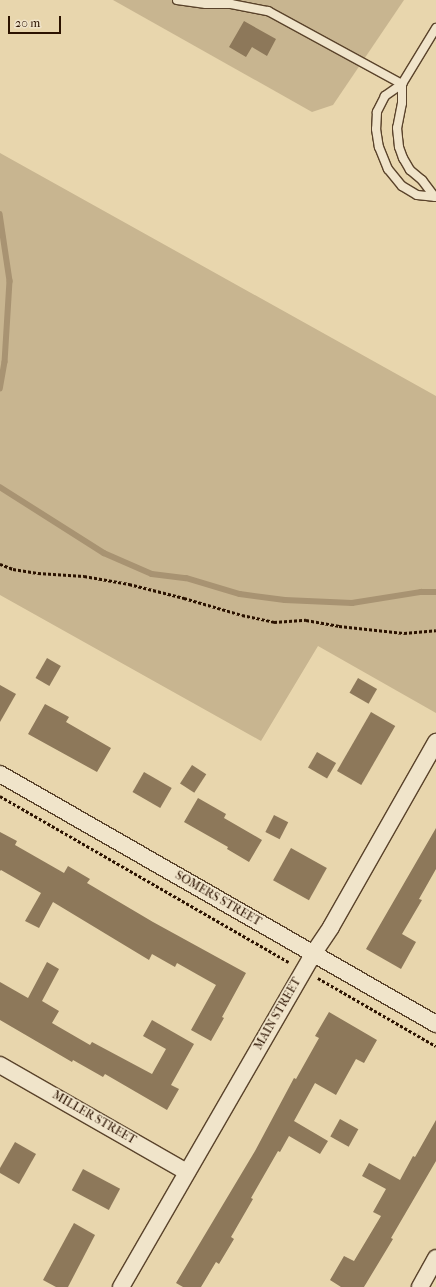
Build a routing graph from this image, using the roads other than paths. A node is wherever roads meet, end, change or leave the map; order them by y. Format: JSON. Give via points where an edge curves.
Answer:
{"nodes":[{"id":1,"x":177,"y":0,"type":"edge"},
{"id":2,"x":436,"y":28,"type":"edge"},
{"id":3,"x":402,"y":84,"type":"junction"},
{"id":4,"x":435,"y":197,"type":"edge"},
{"id":5,"x":436,"y":742,"type":"edge"},
{"id":6,"x":0,"y":774,"type":"edge"},
{"id":7,"x":314,"y":954,"type":"junction"},
{"id":8,"x":436,"y":1024,"type":"edge"},
{"id":9,"x":0,"y":1065,"type":"edge"},
{"id":10,"x":187,"y":1172,"type":"junction"},
{"id":11,"x":436,"y":1258,"type":"edge"},
{"id":12,"x":121,"y":1287,"type":"edge"},
{"id":13,"x":420,"y":1287,"type":"edge"}],
"edges":[{"from":1,"to":3,"type":"lane","via":[[231,4],[268,11]]},
{"from":2,"to":3,"type":"lane"},
{"from":3,"to":4,"type":"lane","via":[[402,103],[397,128],[399,147],[410,170],[422,180]]},
{"from":3,"to":4,"type":"lane","via":[[385,96],[377,112],[379,147],[388,169],[402,186],[417,195]]},
{"from":5,"to":7,"type":"street","name":"MAIN STREET"},
{"from":6,"to":7,"type":"street","name":"SOMERS STREET"},
{"from":7,"to":8,"type":"street","name":"SOMERS STREET"},
{"from":7,"to":10,"type":"street","name":"MAIN STREET"},
{"from":9,"to":10,"type":"street","name":"MILLER STREET"},
{"from":10,"to":12,"type":"street","name":"MAIN STREET"},
{"from":11,"to":13,"type":"street"}]}
